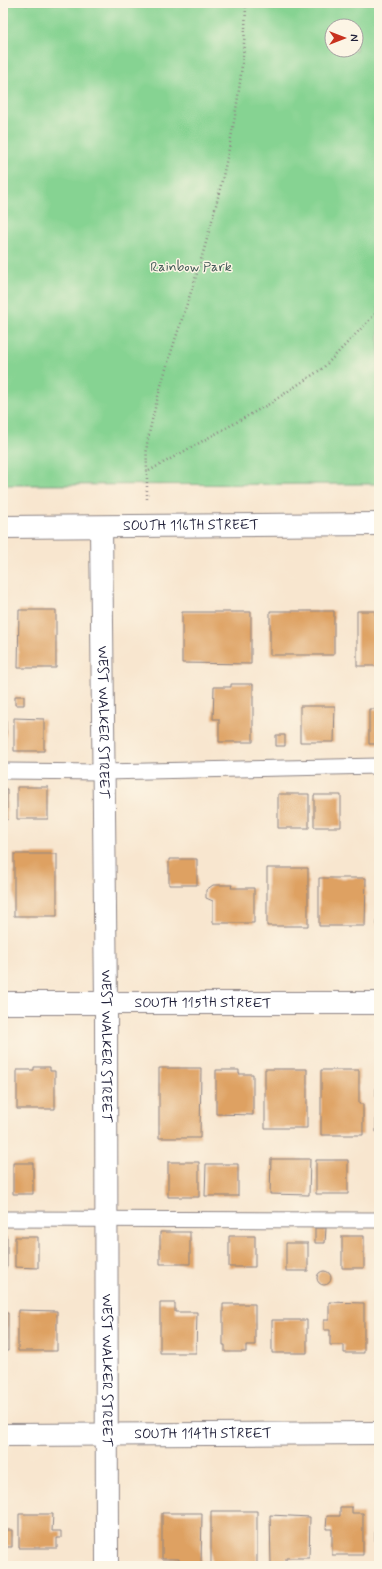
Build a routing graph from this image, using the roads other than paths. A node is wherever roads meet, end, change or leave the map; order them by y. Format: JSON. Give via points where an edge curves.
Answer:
{"nodes":[{"id":1,"x":379,"y":524,"type":"edge"},
{"id":2,"x":3,"y":527,"type":"edge"},
{"id":3,"x":101,"y":527,"type":"junction"},
{"id":4,"x":379,"y":766,"type":"edge"},
{"id":5,"x":3,"y":771,"type":"edge"},
{"id":6,"x":104,"y":772,"type":"junction"},
{"id":7,"x":3,"y":1003,"type":"edge"},
{"id":8,"x":106,"y":1003,"type":"junction"},
{"id":9,"x":379,"y":1003,"type":"edge"},
{"id":10,"x":3,"y":1220,"type":"edge"},
{"id":11,"x":106,"y":1220,"type":"junction"},
{"id":12,"x":379,"y":1220,"type":"edge"},
{"id":13,"x":379,"y":1433,"type":"edge"},
{"id":14,"x":3,"y":1435,"type":"edge"},
{"id":15,"x":107,"y":1435,"type":"junction"},
{"id":16,"x":107,"y":1566,"type":"edge"}],
"edges":[{"from":1,"to":3,"type":"street","name":"SOUTH 116TH STREET"},
{"from":2,"to":3,"type":"street","name":"SOUTH 116TH STREET"},
{"from":3,"to":6,"type":"street","name":"WEST WALKER STREET"},
{"from":4,"to":6,"type":"lane"},
{"from":5,"to":6,"type":"lane"},
{"from":6,"to":8,"type":"street","name":"WEST WALKER STREET"},
{"from":7,"to":8,"type":"street","name":"SOUTH 115TH STREET"},
{"from":8,"to":9,"type":"street","name":"SOUTH 115TH STREET"},
{"from":8,"to":11,"type":"street","name":"WEST WALKER STREET"},
{"from":10,"to":11,"type":"lane"},
{"from":11,"to":12,"type":"lane"},
{"from":11,"to":15,"type":"street","name":"WEST WALKER STREET"},
{"from":13,"to":15,"type":"street","name":"SOUTH 114TH STREET"},
{"from":14,"to":15,"type":"street","name":"SOUTH 114TH STREET"},
{"from":15,"to":16,"type":"street","name":"WEST WALKER STREET"}]}
